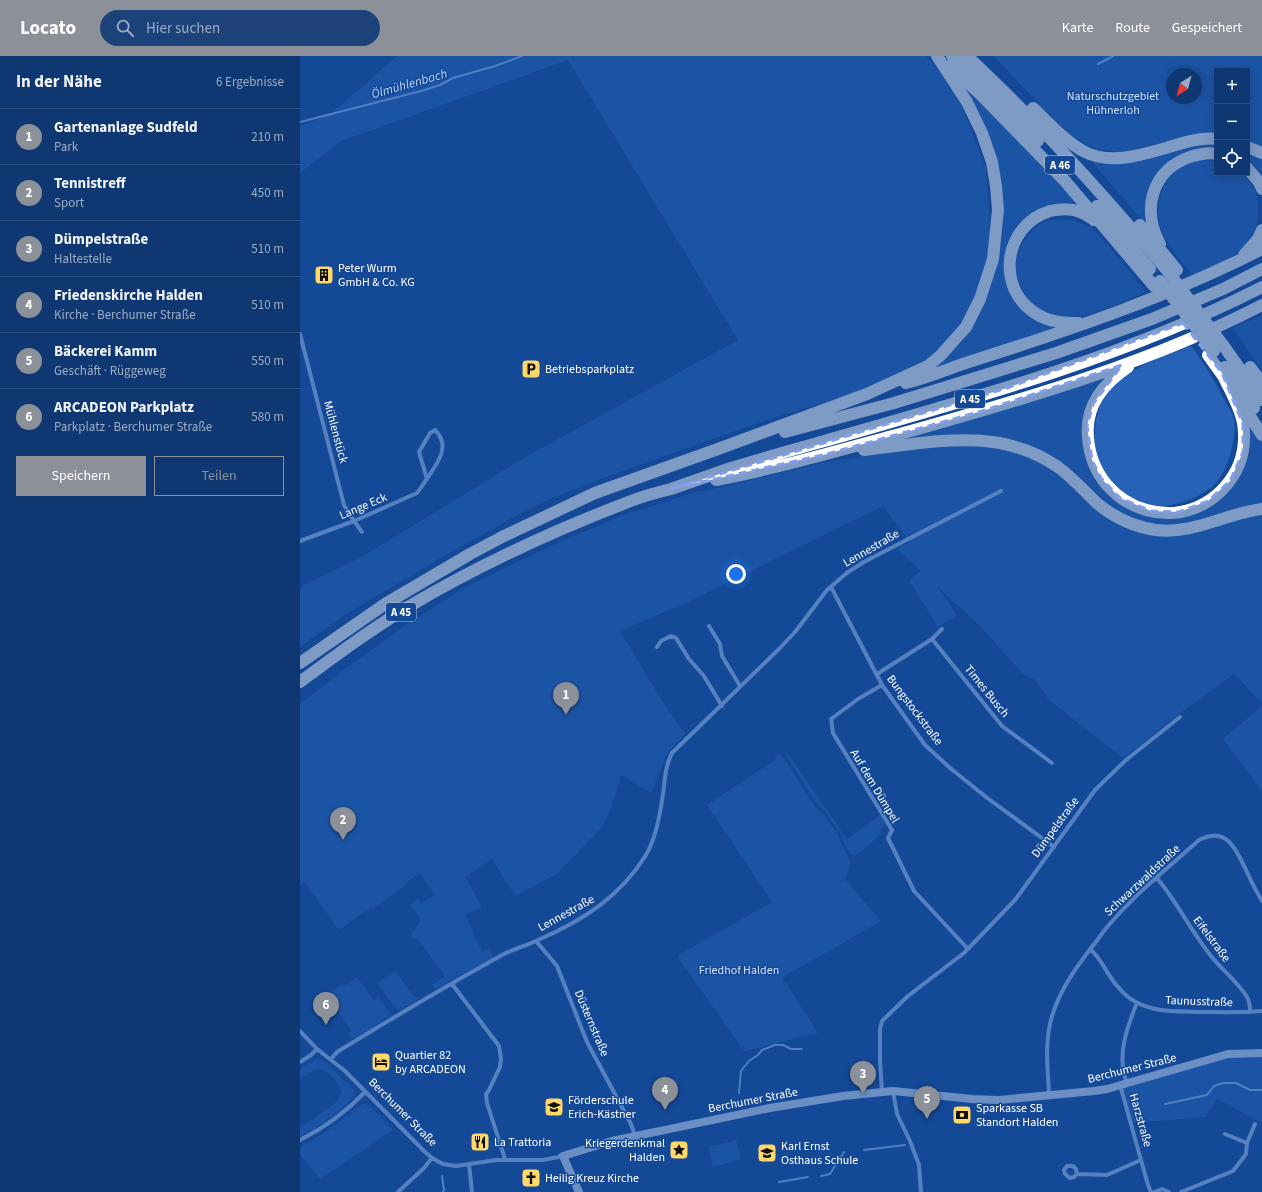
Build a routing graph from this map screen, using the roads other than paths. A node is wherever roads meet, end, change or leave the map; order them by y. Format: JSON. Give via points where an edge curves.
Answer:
{"nodes":[{"id":1,"x":938,"y":56,"type":"edge"},
{"id":2,"x":952,"y":56,"type":"edge"},
{"id":3,"x":967,"y":56,"type":"edge"},
{"id":4,"x":978,"y":56,"type":"edge"},
{"id":5,"x":1033,"y":108,"type":"junction"},
{"id":6,"x":1214,"y":139,"type":"edge"},
{"id":7,"x":1250,"y":148,"type":"edge"},
{"id":8,"x":1262,"y":153,"type":"edge"},
{"id":9,"x":1214,"y":154,"type":"edge"},
{"id":10,"x":1250,"y":172,"type":"edge"},
{"id":11,"x":1262,"y":188,"type":"edge"},
{"id":12,"x":1262,"y":230,"type":"edge"},
{"id":13,"x":1262,"y":249,"type":"edge"},
{"id":14,"x":1165,"y":254,"type":"junction"},
{"id":15,"x":1237,"y":262,"type":"junction"},
{"id":16,"x":1135,"y":264,"type":"junction"},
{"id":17,"x":1262,"y":269,"type":"edge"},
{"id":18,"x":1173,"y":272,"type":"junction"},
{"id":19,"x":1157,"y":284,"type":"junction"},
{"id":20,"x":1262,"y":286,"type":"edge"},
{"id":21,"x":1262,"y":305,"type":"edge"},
{"id":22,"x":1262,"y":309,"type":"edge"},
{"id":23,"x":1243,"y":315,"type":"junction"},
{"id":24,"x":1090,"y":323,"type":"junction"},
{"id":25,"x":300,"y":334,"type":"edge"},
{"id":26,"x":1219,"y":348,"type":"junction"},
{"id":27,"x":1138,"y":359,"type":"junction"},
{"id":28,"x":1250,"y":368,"type":"junction"},
{"id":29,"x":1222,"y":373,"type":"junction"},
{"id":30,"x":1262,"y":383,"type":"edge"},
{"id":31,"x":1262,"y":386,"type":"edge"},
{"id":32,"x":867,"y":394,"type":"junction"},
{"id":33,"x":1262,"y":400,"type":"edge"},
{"id":34,"x":1262,"y":420,"type":"edge"},
{"id":35,"x":1262,"y":435,"type":"edge"},
{"id":36,"x":718,"y":449,"type":"junction"},
{"id":37,"x":827,"y":454,"type":"junction"},
{"id":38,"x":427,"y":479,"type":"junction"},
{"id":39,"x":670,"y":489,"type":"junction"},
{"id":40,"x":1001,"y":490,"type":"dead end"},
{"id":41,"x":1262,"y":509,"type":"edge"},
{"id":42,"x":354,"y":521,"type":"junction"},
{"id":43,"x":362,"y":532,"type":"dead end"},
{"id":44,"x":300,"y":541,"type":"edge"},
{"id":45,"x":831,"y":587,"type":"junction"},
{"id":46,"x":709,"y":626,"type":"dead end"},
{"id":47,"x":942,"y":629,"type":"dead end"},
{"id":48,"x":932,"y":638,"type":"junction"},
{"id":49,"x":657,"y":647,"type":"dead end"},
{"id":50,"x":300,"y":663,"type":"edge"},
{"id":51,"x":877,"y":674,"type":"junction"},
{"id":52,"x":300,"y":682,"type":"edge"},
{"id":53,"x":882,"y":685,"type":"junction"},
{"id":54,"x":740,"y":686,"type":"junction"},
{"id":55,"x":722,"y":706,"type":"junction"},
{"id":56,"x":1180,"y":717,"type":"dead end"},
{"id":57,"x":1052,"y":763,"type":"dead end"},
{"id":58,"x":1054,"y":846,"type":"junction"},
{"id":59,"x":1157,"y":878,"type":"junction"},
{"id":60,"x":1262,"y":901,"type":"edge"},
{"id":61,"x":536,"y":941,"type":"junction"},
{"id":62,"x":968,"y":949,"type":"junction"},
{"id":63,"x":1090,"y":949,"type":"junction"},
{"id":64,"x":452,"y":984,"type":"junction"},
{"id":65,"x":1137,"y":1003,"type":"junction"},
{"id":66,"x":1262,"y":1011,"type":"edge"},
{"id":67,"x":1250,"y":1012,"type":"junction"},
{"id":68,"x":300,"y":1031,"type":"edge"},
{"id":69,"x":317,"y":1049,"type":"junction"},
{"id":70,"x":1262,"y":1053,"type":"edge"},
{"id":71,"x":331,"y":1059,"type":"junction"},
{"id":72,"x":300,"y":1062,"type":"edge"},
{"id":73,"x":1124,"y":1084,"type":"junction"},
{"id":74,"x":894,"y":1091,"type":"junction"},
{"id":75,"x":365,"y":1092,"type":"junction"},
{"id":76,"x":882,"y":1092,"type":"junction"},
{"id":77,"x":1049,"y":1095,"type":"junction"},
{"id":78,"x":1255,"y":1124,"type":"dead end"},
{"id":79,"x":1225,"y":1134,"type":"dead end"},
{"id":80,"x":635,"y":1136,"type":"junction"},
{"id":81,"x":300,"y":1140,"type":"edge"},
{"id":82,"x":1247,"y":1143,"type":"junction"},
{"id":83,"x":563,"y":1156,"type":"junction"},
{"id":84,"x":432,"y":1158,"type":"junction"},
{"id":85,"x":505,"y":1159,"type":"junction"},
{"id":86,"x":1141,"y":1160,"type":"junction"},
{"id":87,"x":469,"y":1164,"type":"junction"},
{"id":88,"x":1077,"y":1174,"type":"dead end"},
{"id":89,"x":398,"y":1192,"type":"edge"},
{"id":90,"x":472,"y":1192,"type":"edge"},
{"id":91,"x":579,"y":1192,"type":"edge"},
{"id":92,"x":921,"y":1192,"type":"edge"},
{"id":93,"x":1151,"y":1192,"type":"edge"},
{"id":94,"x":1154,"y":1192,"type":"edge"},
{"id":95,"x":1169,"y":1192,"type":"edge"},
{"id":96,"x":1181,"y":1192,"type":"edge"}],
"edges":[{"from":1,"to":16,"type":"highway","via":[[983,97],[1060,176]]},
{"from":1,"to":32,"type":"highway","via":[[967,102],[992,162],[998,210],[993,259],[980,299],[966,327],[941,355],[928,366]]},
{"from":2,"to":19,"type":"highway","number":"A 46","via":[[1052,156],[1128,242]]},
{"from":3,"to":18,"type":"highway","number":"A 46","via":[[1056,143]]},
{"from":4,"to":5,"type":"highway"},
{"from":5,"to":6,"type":"highway","via":[[1077,147],[1096,156],[1126,157],[1193,140]]},
{"from":5,"to":14,"type":"highway"},
{"from":7,"to":8,"type":"highway"},
{"from":9,"to":14,"type":"highway","via":[[1199,154],[1185,158],[1171,167],[1153,191],[1150,216],[1156,238]]},
{"from":10,"to":11,"type":"highway"},
{"from":12,"to":15,"type":"highway","via":[[1251,248]]},
{"from":13,"to":15,"type":"highway"},
{"from":14,"to":18,"type":"highway"},
{"from":15,"to":24,"type":"highway"},
{"from":16,"to":19,"type":"highway"},
{"from":16,"to":24,"type":"highway","via":[[1096,222],[1080,212],[1068,209],[1044,213],[1023,228],[1015,240],[1009,264],[1010,278],[1020,298],[1035,313],[1050,320]]},
{"from":17,"to":36,"type":"highway","number":"A 45","via":[[1223,289],[1152,319],[1056,353],[894,403]]},
{"from":18,"to":26,"type":"highway","number":"A 46","bridge":true},
{"from":19,"to":26,"type":"highway","number":"A 46","bridge":true},
{"from":20,"to":39,"type":"highway","number":"A 45","via":[[1234,301],[1122,348],[1007,388],[762,459]]},
{"from":21,"to":23,"type":"highway"},
{"from":22,"to":23,"type":"highway"},
{"from":23,"to":27,"type":"highway"},
{"from":24,"to":32,"type":"highway"},
{"from":25,"to":42,"type":"street","name":"Mühlenstück","via":[[344,505]]},
{"from":26,"to":28,"type":"highway"},
{"from":26,"to":29,"type":"highway"},
{"from":26,"to":33,"type":"highway","number":"A 46"},
{"from":26,"to":34,"type":"highway","number":"A 46"},
{"from":27,"to":29,"type":"highway","via":[[1109,381],[1099,393],[1089,418],[1087,435],[1092,460],[1108,487],[1132,505],[1151,511],[1179,512],[1201,505],[1219,493],[1238,468],[1243,452],[1243,424],[1239,408]]},
{"from":27,"to":37,"type":"highway","via":[[982,411]]},
{"from":28,"to":30,"type":"highway"},
{"from":28,"to":31,"type":"highway"},
{"from":29,"to":35,"type":"highway"},
{"from":32,"to":36,"type":"highway"},
{"from":36,"to":50,"type":"highway","number":"A 45","via":[[595,493],[502,537],[386,604]]},
{"from":37,"to":39,"type":"highway"},
{"from":37,"to":41,"type":"highway","via":[[945,440],[988,441],[1008,445],[1026,450],[1057,467],[1098,504],[1124,520],[1155,530],[1184,530]]},
{"from":38,"to":38,"type":"street","name":"Lange Eck","via":[[442,454],[443,445],[435,430],[430,433],[419,452]]},
{"from":38,"to":42,"type":"street","name":"Lange Eck","via":[[417,493]]},
{"from":39,"to":52,"type":"highway","number":"A 45","via":[[639,498],[502,556],[407,608]]},
{"from":40,"to":45,"type":"street","name":"Lennestraße","via":[[864,562]]},
{"from":42,"to":43,"type":"street","name":"Mühlenstück"},
{"from":42,"to":44,"type":"street","name":"Lange Eck"},
{"from":45,"to":51,"type":"street","name":"Bungstockstraße"},
{"from":45,"to":54,"type":"street","name":"Lennestraße","via":[[820,597],[795,632]]},
{"from":46,"to":54,"type":"street","via":[[720,644],[722,656]]},
{"from":47,"to":48,"type":"street"},
{"from":48,"to":51,"type":"street"},
{"from":48,"to":57,"type":"street","name":"Times Busch","via":[[1002,726]]},
{"from":49,"to":55,"type":"street","via":[[661,641],[671,636],[676,638]]},
{"from":51,"to":53,"type":"street","name":"Bungstockstraße"},
{"from":53,"to":58,"type":"street","name":"Bungstockstraße","via":[[925,745],[986,797]]},
{"from":53,"to":62,"type":"street","name":"Auf dem Dümpel","via":[[831,719],[833,733],[892,830],[888,838],[914,891]]},
{"from":54,"to":55,"type":"street","name":"Lennestraße"},
{"from":55,"to":61,"type":"street","name":"Lennestraße","via":[[672,753],[665,771],[662,801],[650,848],[622,887],[606,902],[566,927]]},
{"from":56,"to":58,"type":"street","name":"Dümpelstraße","via":[[1126,760],[1095,790]]},
{"from":58,"to":62,"type":"street","name":"Dümpelstraße","via":[[1015,900]]},
{"from":59,"to":60,"type":"street","name":"Schwarzwaldstraße","via":[[1199,840],[1212,836],[1221,837],[1237,850]]},
{"from":59,"to":63,"type":"street","name":"Schwarzwaldstraße","via":[[1130,902]]},
{"from":59,"to":67,"type":"street","name":"Eifelstraße","via":[[1211,956],[1243,991],[1249,1001]]},
{"from":61,"to":64,"type":"street","name":"Lennestraße","via":[[511,950]]},
{"from":61,"to":80,"type":"street","name":"Düsternstraße","via":[[557,966],[587,1042]]},
{"from":62,"to":76,"type":"street","name":"Dümpelstraße","via":[[908,996],[882,1021]]},
{"from":63,"to":65,"type":"street","name":"Taunusstraße","via":[[1098,955],[1118,988]]},
{"from":63,"to":77,"type":"street","name":"Schwarzwaldstraße","via":[[1066,982],[1052,1017],[1047,1044]]},
{"from":64,"to":71,"type":"street","name":"Lennestraße","via":[[337,1052]]},
{"from":64,"to":85,"type":"street","via":[[495,1040],[500,1052],[499,1071],[486,1094]]},
{"from":65,"to":67,"type":"street","name":"Taunusstraße","via":[[1166,1011]]},
{"from":65,"to":73,"type":"street","via":[[1129,1021],[1123,1046]]},
{"from":66,"to":67,"type":"street","name":"Taunusstraße"},
{"from":68,"to":69,"type":"street","name":"Berchumer Straße"},
{"from":69,"to":71,"type":"street","name":"Berchumer Straße"},
{"from":69,"to":72,"type":"street"},
{"from":70,"to":73,"type":"main road","name":"Berchumer Straße","via":[[1228,1054]]},
{"from":71,"to":75,"type":"street","name":"Berchumer Straße"},
{"from":73,"to":77,"type":"main road","name":"Berchumer Straße","via":[[1094,1091]]},
{"from":73,"to":86,"type":"street","name":"Harzstraße"},
{"from":74,"to":76,"type":"main road","name":"Berchumer Straße"},
{"from":74,"to":77,"type":"main road","name":"Berchumer Straße","via":[[999,1100]]},
{"from":74,"to":92,"type":"street","via":[[897,1114],[919,1165]]},
{"from":75,"to":81,"type":"street","via":[[341,1114],[315,1133]]},
{"from":75,"to":84,"type":"street","name":"Berchumer Straße"},
{"from":76,"to":80,"type":"main road","name":"Berchumer Straße","via":[[790,1105]]},
{"from":78,"to":82,"type":"street"},
{"from":79,"to":82,"type":"street"},
{"from":80,"to":83,"type":"main road","name":"Berchumer Straße"},
{"from":82,"to":96,"type":"street","via":[[1246,1154],[1233,1171]]},
{"from":83,"to":85,"type":"street","name":"Berchumer Straße","via":[[543,1160]]},
{"from":83,"to":91,"type":"main road"},
{"from":84,"to":87,"type":"street","name":"Berchumer Straße","via":[[449,1166]]},
{"from":84,"to":89,"type":"street"},
{"from":85,"to":87,"type":"street","name":"Berchumer Straße"},
{"from":86,"to":88,"type":"street","name":"Harzstraße","via":[[1106,1175]]},
{"from":86,"to":93,"type":"street","name":"Harzstraße"},
{"from":87,"to":90,"type":"street"},
{"from":94,"to":95,"type":"street","via":[[1162,1189]]}]}
